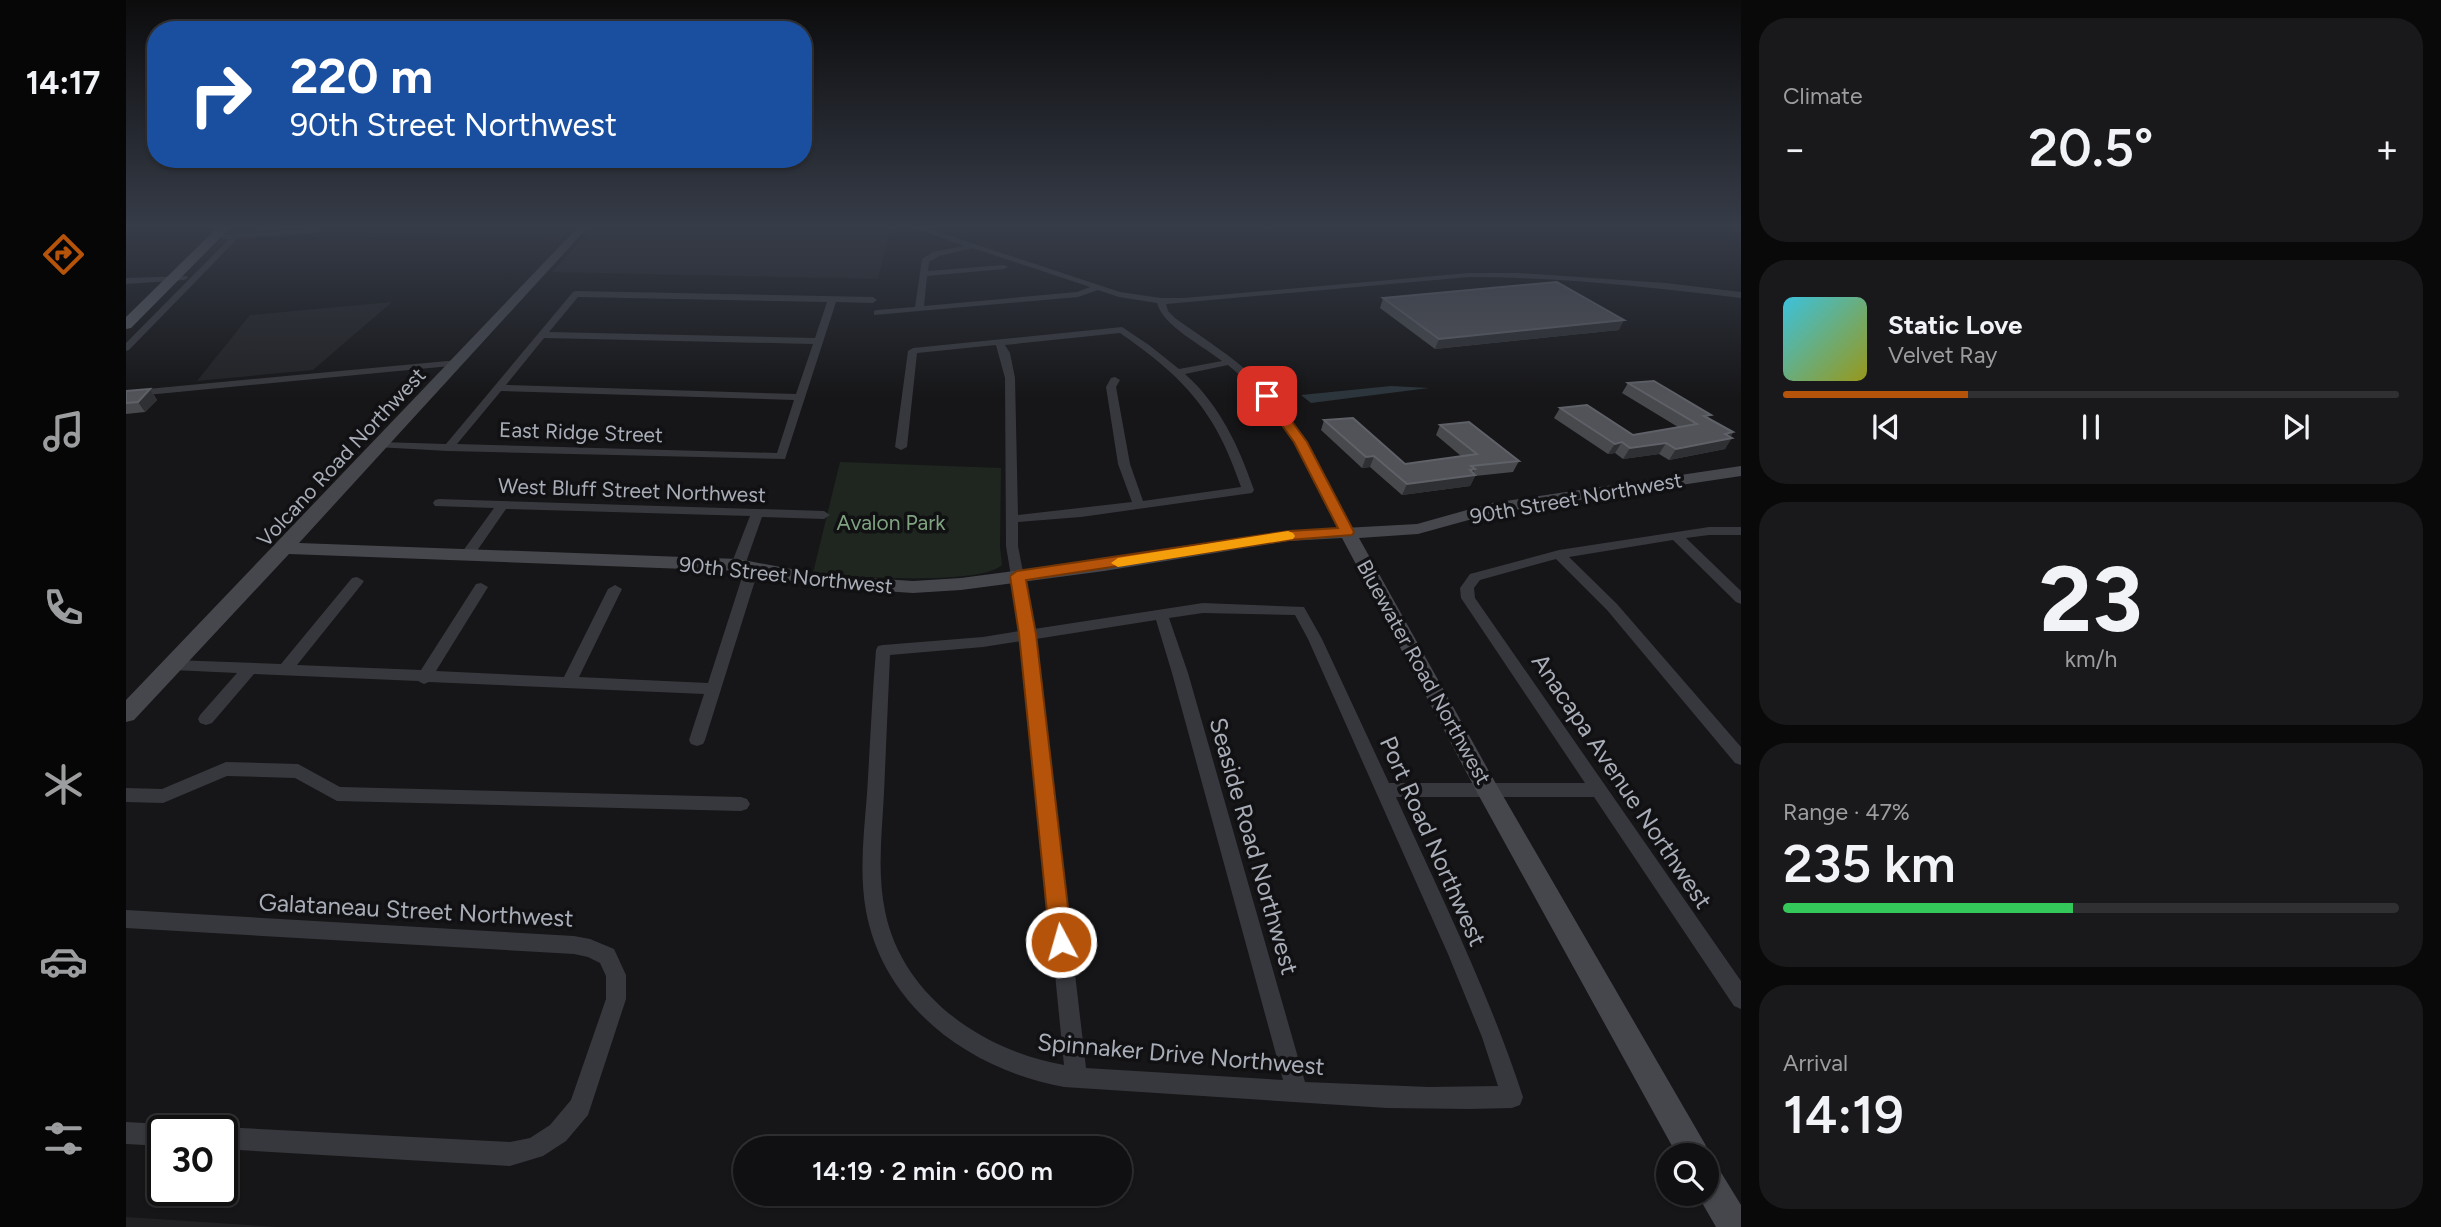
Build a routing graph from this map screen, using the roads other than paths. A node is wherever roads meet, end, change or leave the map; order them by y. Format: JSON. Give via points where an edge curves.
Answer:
{"nodes":[{"id":1,"x":147,"y":283,"type":"edge"},
{"id":2,"x":168,"y":283,"type":"edge"},
{"id":3,"x":190,"y":283,"type":"edge"},
{"id":4,"x":531,"y":283,"type":"edge"},
{"id":5,"x":922,"y":283,"type":"edge"},
{"id":6,"x":1087,"y":283,"type":"edge"},
{"id":7,"x":1379,"y":283,"type":"edge"},
{"id":8,"x":1640,"y":283,"type":"edge"},
{"id":9,"x":1098,"y":287,"type":"junction"},
{"id":10,"x":134,"y":295,"type":"dead end"},
{"id":11,"x":1741,"y":295,"type":"edge"},
{"id":12,"x":832,"y":300,"type":"junction"},
{"id":13,"x":873,"y":300,"type":"dead end"},
{"id":14,"x":1161,"y":301,"type":"junction"},
{"id":15,"x":919,"y":309,"type":"junction"},
{"id":16,"x":877,"y":313,"type":"dead end"},
{"id":17,"x":126,"y":325,"type":"edge"},
{"id":18,"x":541,"y":335,"type":"junction"},
{"id":19,"x":818,"y":341,"type":"junction"},
{"id":20,"x":1000,"y":343,"type":"junction"},
{"id":21,"x":126,"y":348,"type":"edge"},
{"id":22,"x":1231,"y":362,"type":"junction"},
{"id":23,"x":458,"y":363,"type":"junction"},
{"id":24,"x":1177,"y":372,"type":"junction"},
{"id":25,"x":1115,"y":380,"type":"dead end"},
{"id":26,"x":496,"y":388,"type":"junction"},
{"id":27,"x":126,"y":394,"type":"edge"},
{"id":28,"x":801,"y":397,"type":"junction"},
{"id":29,"x":380,"y":445,"type":"junction"},
{"id":30,"x":448,"y":447,"type":"junction"},
{"id":31,"x":901,"y":447,"type":"dead end"},
{"id":32,"x":1741,"y":471,"type":"edge"},
{"id":33,"x":439,"y":503,"type":"dead end"},
{"id":34,"x":503,"y":505,"type":"junction"},
{"id":35,"x":1139,"y":505,"type":"junction"},
{"id":36,"x":757,"y":513,"type":"junction"},
{"id":37,"x":824,"y":515,"type":"dead end"},
{"id":38,"x":1013,"y":519,"type":"junction"},
{"id":39,"x":1741,"y":531,"type":"edge"},
{"id":40,"x":1347,"y":532,"type":"junction"},
{"id":41,"x":1676,"y":536,"type":"junction"},
{"id":42,"x":284,"y":548,"type":"junction"},
{"id":43,"x":1559,"y":554,"type":"junction"},
{"id":44,"x":467,"y":555,"type":"junction"},
{"id":45,"x":745,"y":567,"type":"junction"},
{"id":46,"x":1017,"y":576,"type":"junction"},
{"id":47,"x":357,"y":581,"type":"dead end"},
{"id":48,"x":481,"y":587,"type":"dead end"},
{"id":49,"x":615,"y":589,"type":"dead end"},
{"id":50,"x":1741,"y":599,"type":"edge"},
{"id":51,"x":1161,"y":615,"type":"junction"},
{"id":52,"x":1028,"y":634,"type":"junction"},
{"id":53,"x":173,"y":665,"type":"junction"},
{"id":54,"x":248,"y":670,"type":"junction"},
{"id":55,"x":284,"y":671,"type":"junction"},
{"id":56,"x":424,"y":678,"type":"junction"},
{"id":57,"x":569,"y":683,"type":"junction"},
{"id":58,"x":713,"y":689,"type":"junction"},
{"id":59,"x":129,"y":708,"type":"edge"},
{"id":60,"x":206,"y":719,"type":"dead end"},
{"id":61,"x":698,"y":740,"type":"dead end"},
{"id":62,"x":1741,"y":758,"type":"edge"},
{"id":63,"x":1488,"y":789,"type":"junction"},
{"id":64,"x":1383,"y":790,"type":"junction"},
{"id":65,"x":1598,"y":790,"type":"junction"},
{"id":66,"x":126,"y":794,"type":"edge"},
{"id":67,"x":741,"y":804,"type":"dead end"},
{"id":68,"x":126,"y":919,"type":"edge"},
{"id":69,"x":1741,"y":999,"type":"edge"},
{"id":70,"x":1076,"y":1077,"type":"junction"},
{"id":71,"x":1297,"y":1092,"type":"junction"},
{"id":72,"x":1511,"y":1097,"type":"joint"},
{"id":73,"x":126,"y":1133,"type":"edge"},
{"id":74,"x":147,"y":1134,"type":"edge"},
{"id":75,"x":238,"y":1139,"type":"edge"},
{"id":76,"x":1687,"y":1143,"type":"edge"},
{"id":77,"x":1719,"y":1199,"type":"edge"},
{"id":78,"x":1735,"y":1227,"type":"edge"}],
"edges":[{"from":1,"to":10,"type":"main road"},
{"from":2,"to":17,"type":"main road"},
{"from":3,"to":21,"type":"street"},
{"from":4,"to":23,"type":"street","name":"Volcano Road Northwest"},
{"from":5,"to":15,"type":"street"},
{"from":6,"to":9,"type":"street"},
{"from":7,"to":14,"type":"street"},
{"from":8,"to":11,"type":"street"},
{"from":9,"to":14,"type":"street"},
{"from":9,"to":15,"type":"street","via":[[1077,294]]},
{"from":12,"to":13,"type":"street"},
{"from":12,"to":18,"type":"street","via":[[576,293]]},
{"from":12,"to":19,"type":"street"},
{"from":14,"to":22,"type":"street","name":"Bluewater Road Northwest","via":[[1172,320]]},
{"from":15,"to":16,"type":"street"},
{"from":18,"to":19,"type":"street"},
{"from":18,"to":26,"type":"street"},
{"from":19,"to":28,"type":"street"},
{"from":20,"to":24,"type":"street","via":[[1122,330]]},
{"from":20,"to":31,"type":"street","via":[[914,351]]},
{"from":20,"to":38,"type":"street","via":[[1010,378]]},
{"from":22,"to":24,"type":"street"},
{"from":22,"to":40,"type":"street","name":"Bluewater Road Northwest","via":[[1289,424]]},
{"from":23,"to":27,"type":"street"},
{"from":23,"to":29,"type":"street","name":"Volcano Road Northwest"},
{"from":24,"to":35,"type":"street","via":[[1227,433],[1248,490]]},
{"from":25,"to":35,"type":"street","via":[[1111,387],[1124,464]]},
{"from":26,"to":28,"type":"street"},
{"from":26,"to":30,"type":"street"},
{"from":28,"to":30,"type":"street","name":"East Ridge Street","via":[[782,457]]},
{"from":29,"to":30,"type":"street","name":"East Ridge Street"},
{"from":29,"to":42,"type":"street","name":"Volcano Road Northwest"},
{"from":32,"to":40,"type":"street","name":"90th Street Northwest","via":[[1492,508],[1418,529]]},
{"from":33,"to":34,"type":"street","name":"West Bluff Street Northwest"},
{"from":34,"to":36,"type":"street","name":"West Bluff Street Northwest"},
{"from":34,"to":44,"type":"street"},
{"from":35,"to":38,"type":"street"},
{"from":36,"to":37,"type":"street","name":"West Bluff Street Northwest"},
{"from":36,"to":45,"type":"street"},
{"from":38,"to":46,"type":"street"},
{"from":39,"to":41,"type":"street"},
{"from":40,"to":46,"type":"street","name":"90th Street Northwest","via":[[1289,536]]},
{"from":40,"to":63,"type":"street","name":"Bluewater Road Northwest"},
{"from":41,"to":43,"type":"street"},
{"from":41,"to":50,"type":"street"},
{"from":42,"to":44,"type":"street","name":"90th Street Northwest"},
{"from":42,"to":53,"type":"street","name":"Volcano Road Northwest"},
{"from":43,"to":62,"type":"street","via":[[1612,607]]},
{"from":43,"to":65,"type":"street","name":"Anacapa Avenue Northwest","via":[[1475,578],[1466,588],[1468,598]]},
{"from":44,"to":45,"type":"street","name":"90th Street Northwest"},
{"from":45,"to":46,"type":"street","name":"90th Street Northwest","via":[[858,586],[913,587]]},
{"from":45,"to":58,"type":"street"},
{"from":46,"to":52,"type":"street"},
{"from":47,"to":55,"type":"street"},
{"from":48,"to":56,"type":"street"},
{"from":49,"to":57,"type":"street"},
{"from":51,"to":52,"type":"street"},
{"from":51,"to":64,"type":"street","name":"Port Road Northwest","via":[[1203,608],[1299,610]]},
{"from":51,"to":71,"type":"street","name":"Seaside Road Northwest"},
{"from":52,"to":70,"type":"street"},
{"from":52,"to":70,"type":"street","name":"Spinnaker Drive Northwest","via":[[883,650],[871,872],[879,927],[891,957],[920,1002],[979,1048],[1028,1069]]},
{"from":53,"to":54,"type":"street"},
{"from":53,"to":59,"type":"street","name":"Volcano Road Northwest"},
{"from":54,"to":55,"type":"street"},
{"from":54,"to":60,"type":"street"},
{"from":55,"to":56,"type":"street"},
{"from":56,"to":57,"type":"street"},
{"from":57,"to":58,"type":"street"},
{"from":58,"to":61,"type":"street"},
{"from":63,"to":64,"type":"street"},
{"from":63,"to":65,"type":"street"},
{"from":63,"to":76,"type":"street","name":"Bluewater Road Northwest"},
{"from":64,"to":72,"type":"street","name":"Port Road Northwest","via":[[1493,1037]]},
{"from":65,"to":69,"type":"street","name":"Anacapa Avenue Northwest"},
{"from":66,"to":67,"type":"street","via":[[163,796],[226,769],[298,771],[337,794]]},
{"from":68,"to":75,"type":"street","name":"Galataneau Street Northwest","via":[[590,948],[607,956],[616,975],[616,999],[580,1107],[558,1133],[535,1149],[510,1154]]},
{"from":70,"to":71,"type":"street","name":"Spinnaker Drive Northwest"},
{"from":71,"to":72,"type":"street","name":"Spinnaker Drive Northwest"},
{"from":73,"to":74,"type":"street"},
{"from":77,"to":78,"type":"street"}]}
